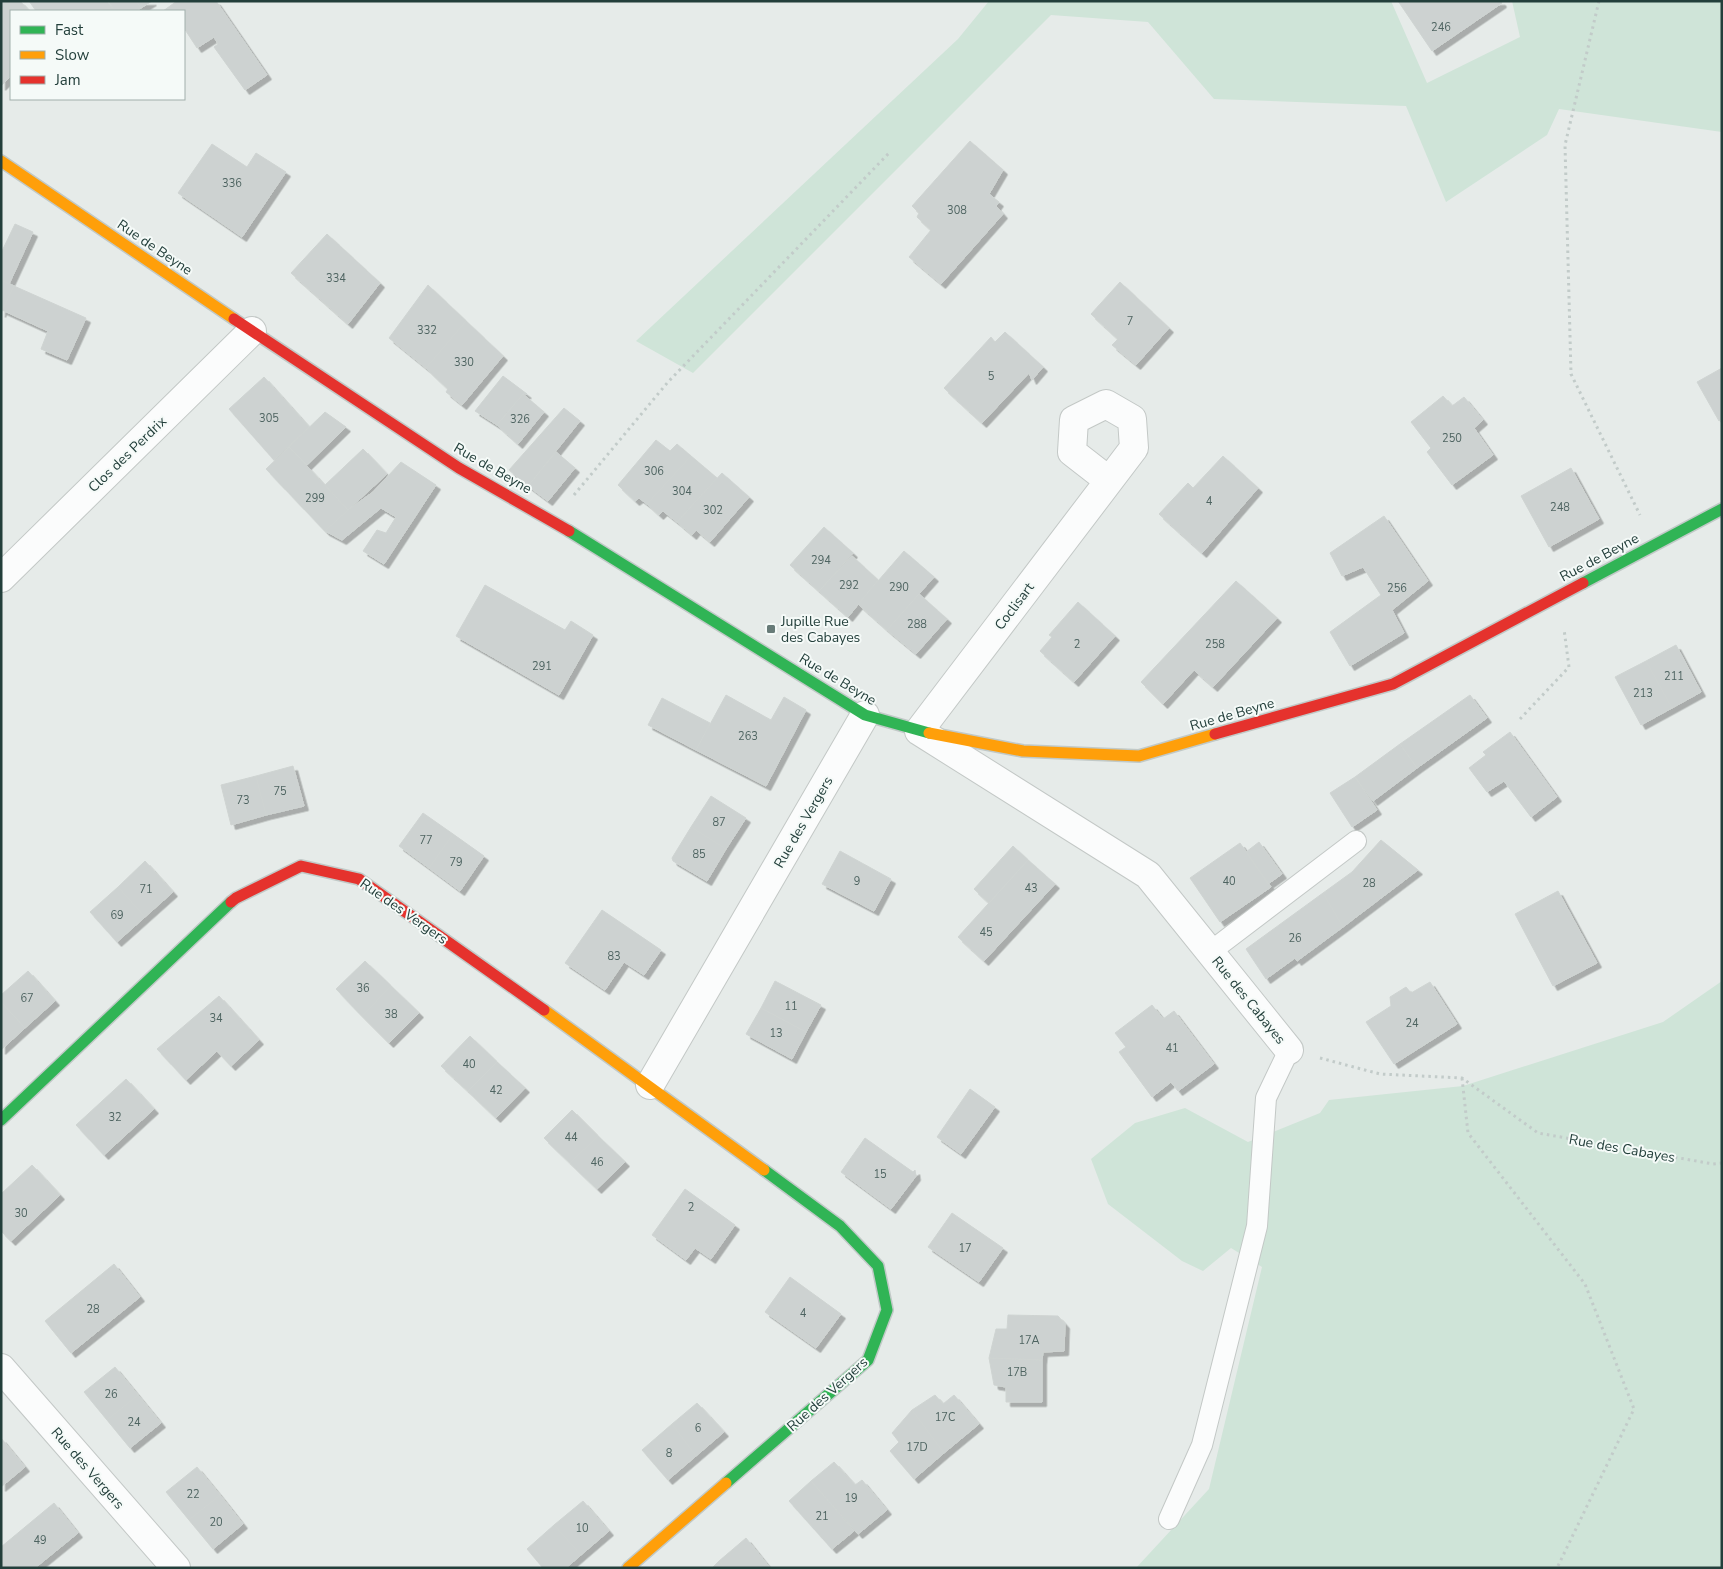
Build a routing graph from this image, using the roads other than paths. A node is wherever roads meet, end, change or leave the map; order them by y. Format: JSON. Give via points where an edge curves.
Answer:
{"nodes":[{"id":1,"x":1,"y":161,"type":"edge"},
{"id":2,"x":252,"y":331,"type":"junction"},
{"id":3,"x":1108,"y":480,"type":"dead end"},
{"id":4,"x":1722,"y":509,"type":"edge"},
{"id":5,"x":1,"y":578,"type":"edge"},
{"id":6,"x":865,"y":715,"type":"junction"},
{"id":7,"x":919,"y":731,"type":"junction"},
{"id":8,"x":1356,"y":841,"type":"dead end"},
{"id":9,"x":1210,"y":952,"type":"junction"},
{"id":10,"x":1290,"y":1050,"type":"joint"},
{"id":11,"x":650,"y":1085,"type":"junction"},
{"id":12,"x":1,"y":1120,"type":"edge"},
{"id":13,"x":1,"y":1368,"type":"edge"},
{"id":14,"x":1169,"y":1519,"type":"dead end"},
{"id":15,"x":176,"y":1568,"type":"edge"},
{"id":16,"x":628,"y":1568,"type":"edge"}],
"edges":[{"from":1,"to":2,"type":"street","name":"Rue de Beyne"},
{"from":2,"to":5,"type":"street","name":"Clos des Perdrix"},
{"from":2,"to":6,"type":"street","name":"Rue de Beyne","via":[[459,468],[553,521]]},
{"from":3,"to":7,"type":"street","name":"Coclisart"},
{"from":4,"to":7,"type":"street","name":"Rue de Beyne","via":[[1393,684],[1139,756],[1023,751]]},
{"from":6,"to":7,"type":"street","name":"Rue de Beyne"},
{"from":6,"to":11,"type":"street","name":"Rue des Vergers"},
{"from":7,"to":9,"type":"street","name":"Rue des Cabayes","via":[[1148,875]]},
{"from":8,"to":9,"type":"lane"},
{"from":9,"to":10,"type":"street","name":"Rue des Cabayes"},
{"from":10,"to":14,"type":"lane","via":[[1266,1098],[1256,1226],[1202,1445]]},
{"from":11,"to":12,"type":"street","name":"Rue des Vergers","via":[[360,879],[301,866],[236,898]]},
{"from":11,"to":16,"type":"street","name":"Rue des Vergers","via":[[840,1226],[878,1266],[887,1310],[868,1360]]},
{"from":13,"to":15,"type":"street","name":"Rue des Vergers"}]}
